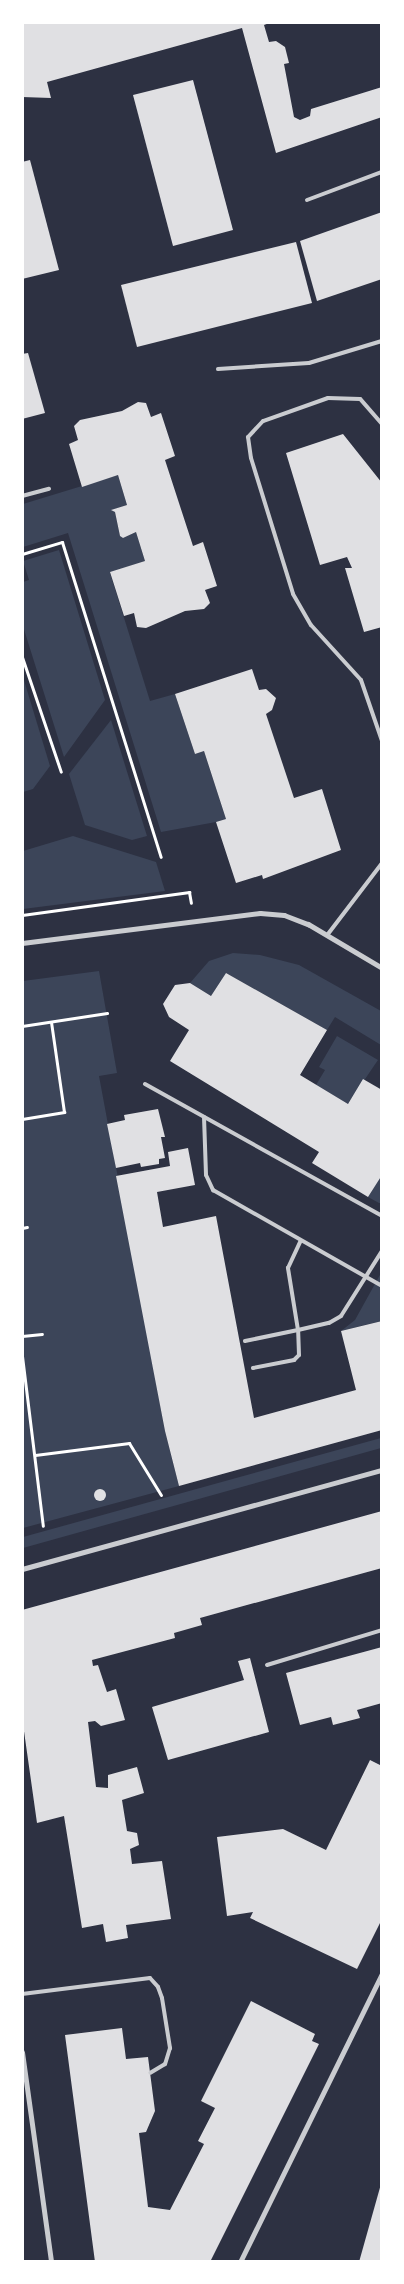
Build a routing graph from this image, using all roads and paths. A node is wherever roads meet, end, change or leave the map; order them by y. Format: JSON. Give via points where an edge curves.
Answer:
{"nodes":[{"id":1,"x":382,"y":172,"type":"edge"},
{"id":2,"x":307,"y":200,"type":"dead end"},
{"id":3,"x":382,"y":341,"type":"edge"},
{"id":4,"x":218,"y":369,"type":"dead end"},
{"id":5,"x":382,"y":424,"type":"edge"},
{"id":6,"x":49,"y":489,"type":"dead end"},
{"id":7,"x":22,"y":496,"type":"edge"},
{"id":8,"x":22,"y":554,"type":"edge"},
{"id":9,"x":22,"y":657,"type":"edge"},
{"id":10,"x":382,"y":741,"type":"edge"},
{"id":11,"x":61,"y":772,"type":"dead end"},
{"id":12,"x":161,"y":857,"type":"dead end"},
{"id":13,"x":382,"y":862,"type":"edge"},
{"id":14,"x":328,"y":934,"type":"junction"},
{"id":15,"x":22,"y":942,"type":"edge"},
{"id":16,"x":382,"y":968,"type":"edge"},
{"id":17,"x":106,"y":1013,"type":"dead end"},
{"id":18,"x":51,"y":1022,"type":"junction"},
{"id":19,"x":22,"y":1026,"type":"edge"},
{"id":20,"x":145,"y":1084,"type":"dead end"},
{"id":21,"x":204,"y":1116,"type":"junction"},
{"id":22,"x":22,"y":1119,"type":"edge"},
{"id":23,"x":382,"y":1216,"type":"edge"},
{"id":24,"x":300,"y":1242,"type":"junction"},
{"id":25,"x":382,"y":1251,"type":"edge"},
{"id":26,"x":366,"y":1278,"type":"junction"},
{"id":27,"x":382,"y":1286,"type":"edge"},
{"id":28,"x":298,"y":1330,"type":"junction"},
{"id":29,"x":42,"y":1334,"type":"dead end"},
{"id":30,"x":22,"y":1336,"type":"edge"},
{"id":31,"x":245,"y":1341,"type":"dead end"},
{"id":32,"x":22,"y":1356,"type":"edge"},
{"id":33,"x":253,"y":1368,"type":"dead end"},
{"id":34,"x":35,"y":1455,"type":"junction"},
{"id":35,"x":382,"y":1470,"type":"edge"},
{"id":36,"x":161,"y":1495,"type":"dead end"},
{"id":37,"x":43,"y":1526,"type":"dead end"},
{"id":38,"x":22,"y":1569,"type":"edge"},
{"id":39,"x":382,"y":1630,"type":"edge"},
{"id":40,"x":267,"y":1665,"type":"dead end"},
{"id":41,"x":382,"y":1974,"type":"edge"},
{"id":42,"x":22,"y":1994,"type":"edge"},
{"id":43,"x":22,"y":2052,"type":"edge"},
{"id":44,"x":23,"y":2066,"type":"edge"},
{"id":45,"x":150,"y":2073,"type":"dead end"},
{"id":46,"x":51,"y":2262,"type":"edge"},
{"id":47,"x":240,"y":2262,"type":"edge"}],
"edges":[{"from":1,"to":2,"type":"lane"},
{"from":3,"to":4,"type":"lane","via":[[309,363]]},
{"from":5,"to":10,"type":"lane","via":[[360,399],[328,398],[263,421],[248,437],[251,458],[293,594],[310,626],[361,680]]},
{"from":6,"to":7,"type":"lane"},
{"from":8,"to":12,"type":"path","via":[[62,542]]},
{"from":9,"to":11,"type":"path"},
{"from":13,"to":14,"type":"lane"},
{"from":14,"to":15,"type":"street","via":[[284,916],[250,913]]},
{"from":14,"to":16,"type":"street"},
{"from":17,"to":18,"type":"path"},
{"from":18,"to":19,"type":"path"},
{"from":18,"to":22,"type":"path","via":[[64,1112]]},
{"from":20,"to":21,"type":"lane"},
{"from":21,"to":23,"type":"lane"},
{"from":21,"to":24,"type":"lane","via":[[208,1183],[213,1190]]},
{"from":24,"to":26,"type":"lane"},
{"from":24,"to":28,"type":"lane","via":[[288,1268]]},
{"from":25,"to":26,"type":"lane"},
{"from":26,"to":27,"type":"lane"},
{"from":26,"to":28,"type":"lane","via":[[340,1316],[329,1323]]},
{"from":28,"to":31,"type":"lane"},
{"from":28,"to":33,"type":"lane","via":[[299,1355],[294,1360]]},
{"from":29,"to":30,"type":"path"},
{"from":32,"to":34,"type":"path"},
{"from":34,"to":36,"type":"path","via":[[129,1443]]},
{"from":34,"to":37,"type":"path"},
{"from":35,"to":38,"type":"street"},
{"from":39,"to":40,"type":"lane"},
{"from":41,"to":47,"type":"street"},
{"from":42,"to":45,"type":"lane","via":[[150,1978],[162,1998],[170,2048],[165,2064]]},
{"from":43,"to":44,"type":"street"},
{"from":44,"to":46,"type":"street"}]}
